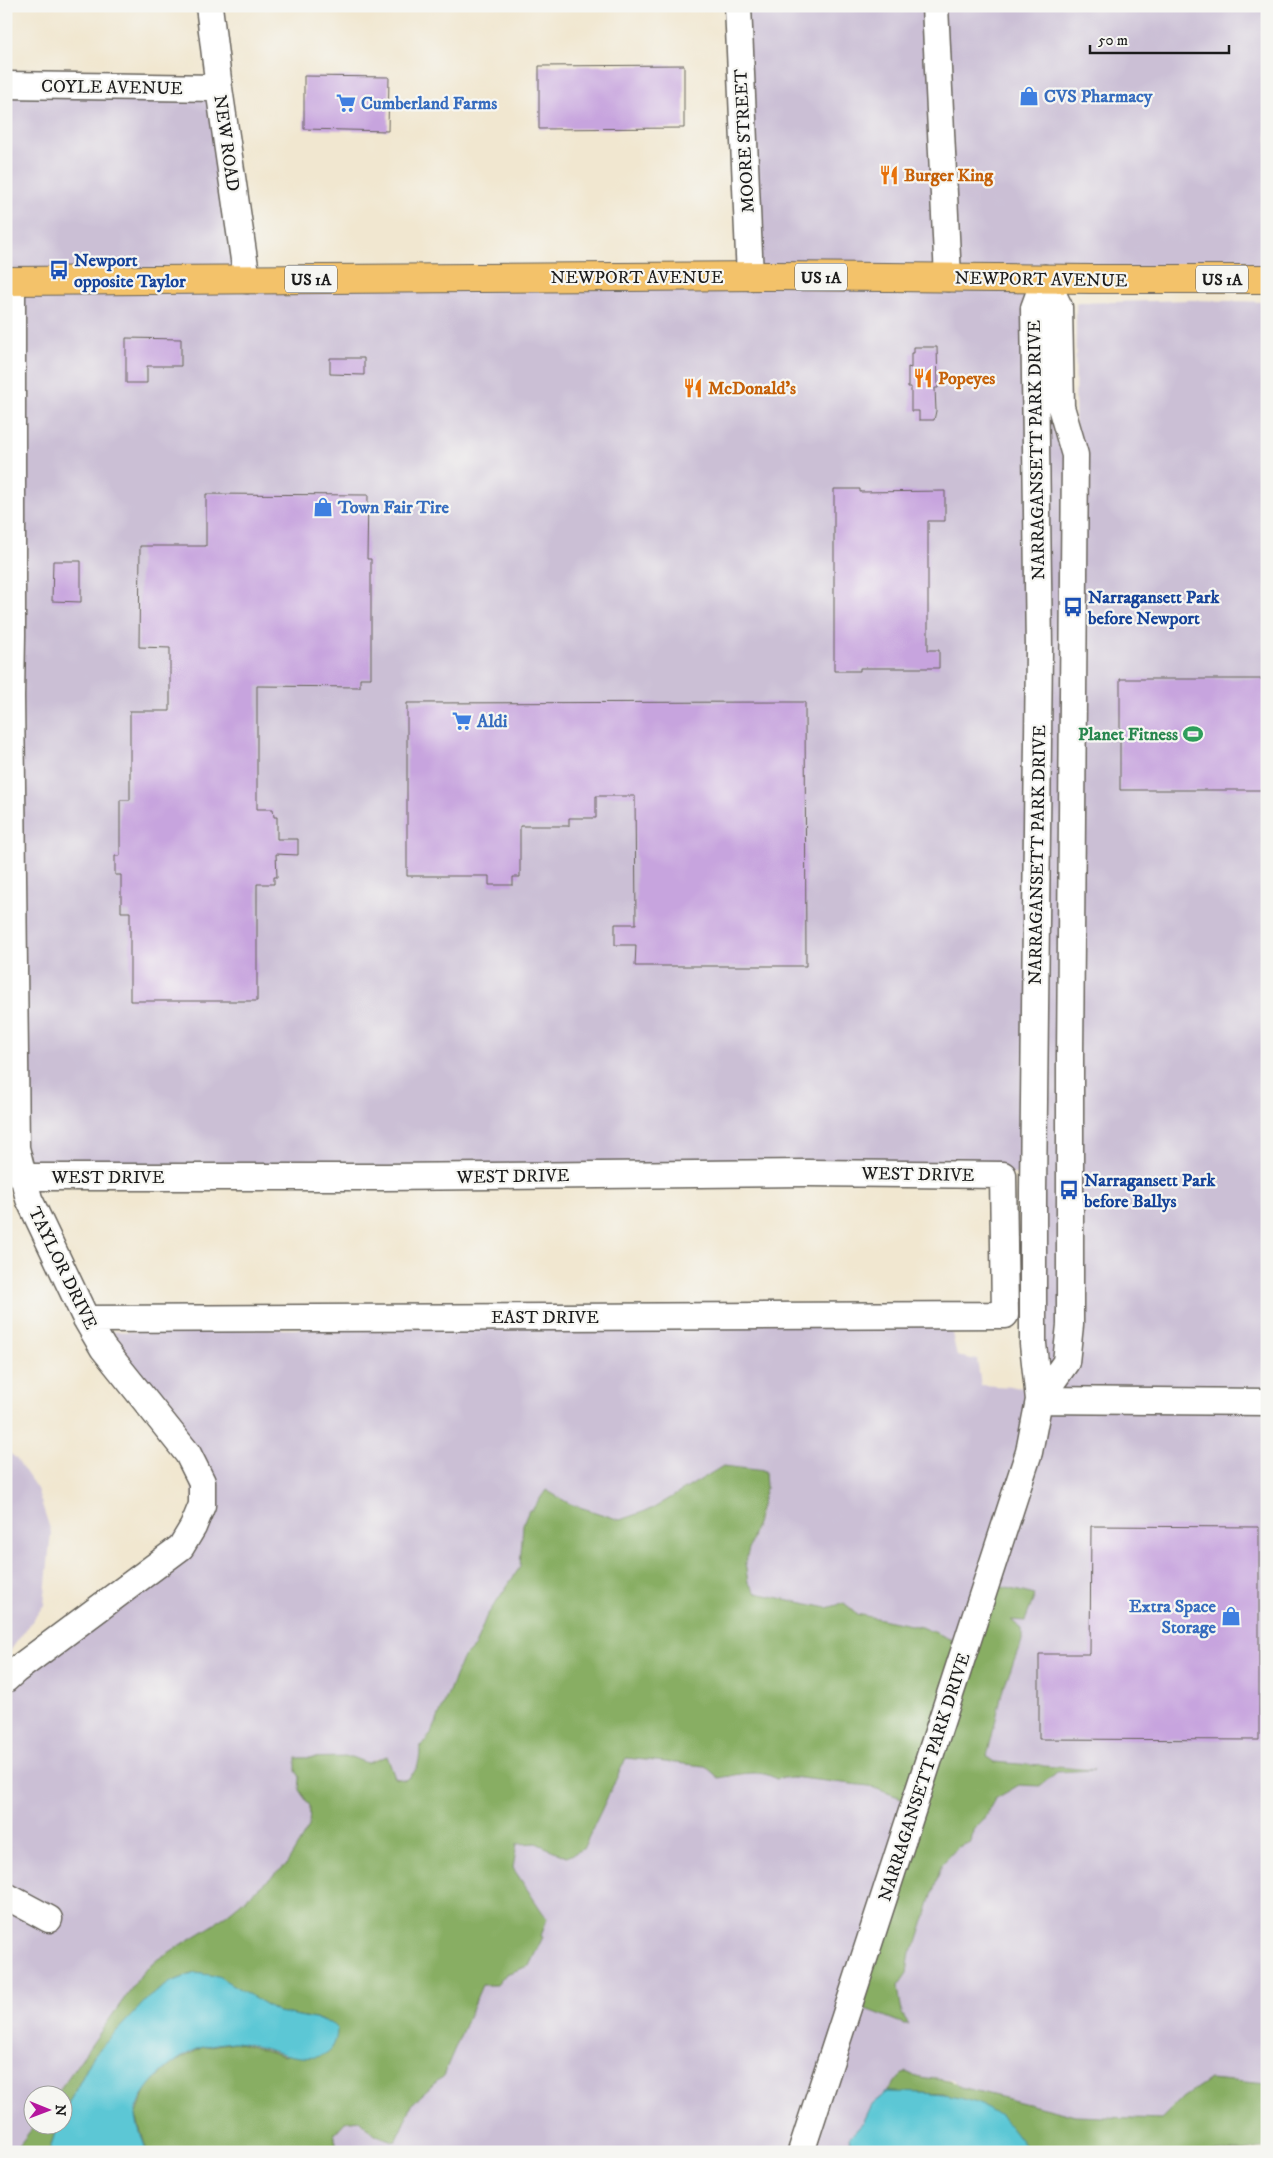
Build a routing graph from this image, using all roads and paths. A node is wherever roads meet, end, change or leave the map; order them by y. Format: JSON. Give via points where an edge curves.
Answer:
{"nodes":[{"id":1,"x":209,"y":6,"type":"edge"},
{"id":2,"x":738,"y":6,"type":"edge"},
{"id":3,"x":935,"y":6,"type":"edge"},
{"id":4,"x":6,"y":85,"type":"edge"},
{"id":5,"x":219,"y":88,"type":"junction"},
{"id":6,"x":750,"y":277,"type":"junction"},
{"id":7,"x":948,"y":278,"type":"junction"},
{"id":8,"x":1045,"y":278,"type":"junction"},
{"id":9,"x":1267,"y":279,"type":"edge"},
{"id":10,"x":247,"y":280,"type":"junction"},
{"id":11,"x":9,"y":281,"type":"edge"},
{"id":12,"x":22,"y":1177,"type":"junction"},
{"id":13,"x":1004,"y":1315,"type":"joint"},
{"id":14,"x":86,"y":1319,"type":"junction"},
{"id":15,"x":1040,"y":1400,"type":"junction"},
{"id":16,"x":1267,"y":1402,"type":"edge"},
{"id":17,"x":6,"y":1680,"type":"edge"},
{"id":18,"x":6,"y":1896,"type":"edge"},
{"id":19,"x":49,"y":1919,"type":"dead end"},
{"id":20,"x":801,"y":2152,"type":"edge"}],
"edges":[{"from":1,"to":5,"type":"street","name":"NEW ROAD"},
{"from":2,"to":6,"type":"street","name":"MOORE STREET"},
{"from":3,"to":7,"type":"street"},
{"from":4,"to":5,"type":"street","name":"COYLE AVENUE"},
{"from":5,"to":10,"type":"street","name":"NEW ROAD"},
{"from":6,"to":7,"type":"main road","name":"NEWPORT AVENUE","number":"US 1A"},
{"from":6,"to":10,"type":"main road","name":"NEWPORT AVENUE","number":"US 1A"},
{"from":7,"to":8,"type":"main road","name":"NEWPORT AVENUE","number":"US 1A"},
{"from":8,"to":9,"type":"main road","name":"NEWPORT AVENUE","number":"US 1A"},
{"from":8,"to":15,"type":"street","name":"NARRAGANSETT PARK DRIVE","via":[[1034,308],[1039,657],[1033,1344]]},
{"from":8,"to":15,"type":"street","name":"NARRAGANSETT PARK DRIVE","via":[[1059,307],[1060,408],[1076,455],[1070,1325],[1066,1362]]},
{"from":10,"to":11,"type":"main road","name":"NEWPORT AVENUE","number":"US 1A"},
{"from":11,"to":12,"type":"street","name":"TAYLOR DRIVE","via":[[16,1148]]},
{"from":12,"to":13,"type":"street","name":"WEST DRIVE","via":[[1003,1175]]},
{"from":12,"to":14,"type":"street","name":"TAYLOR DRIVE","via":[[39,1222]]},
{"from":13,"to":14,"type":"street","name":"EAST DRIVE"},
{"from":14,"to":17,"type":"street","name":"TAYLOR DRIVE","via":[[103,1348],[188,1454],[202,1482],[202,1505],[181,1547]]},
{"from":15,"to":16,"type":"street"},
{"from":15,"to":20,"type":"street","name":"NARRAGANSETT PARK DRIVE","via":[[1029,1452]]},
{"from":18,"to":19,"type":"street"}]}
